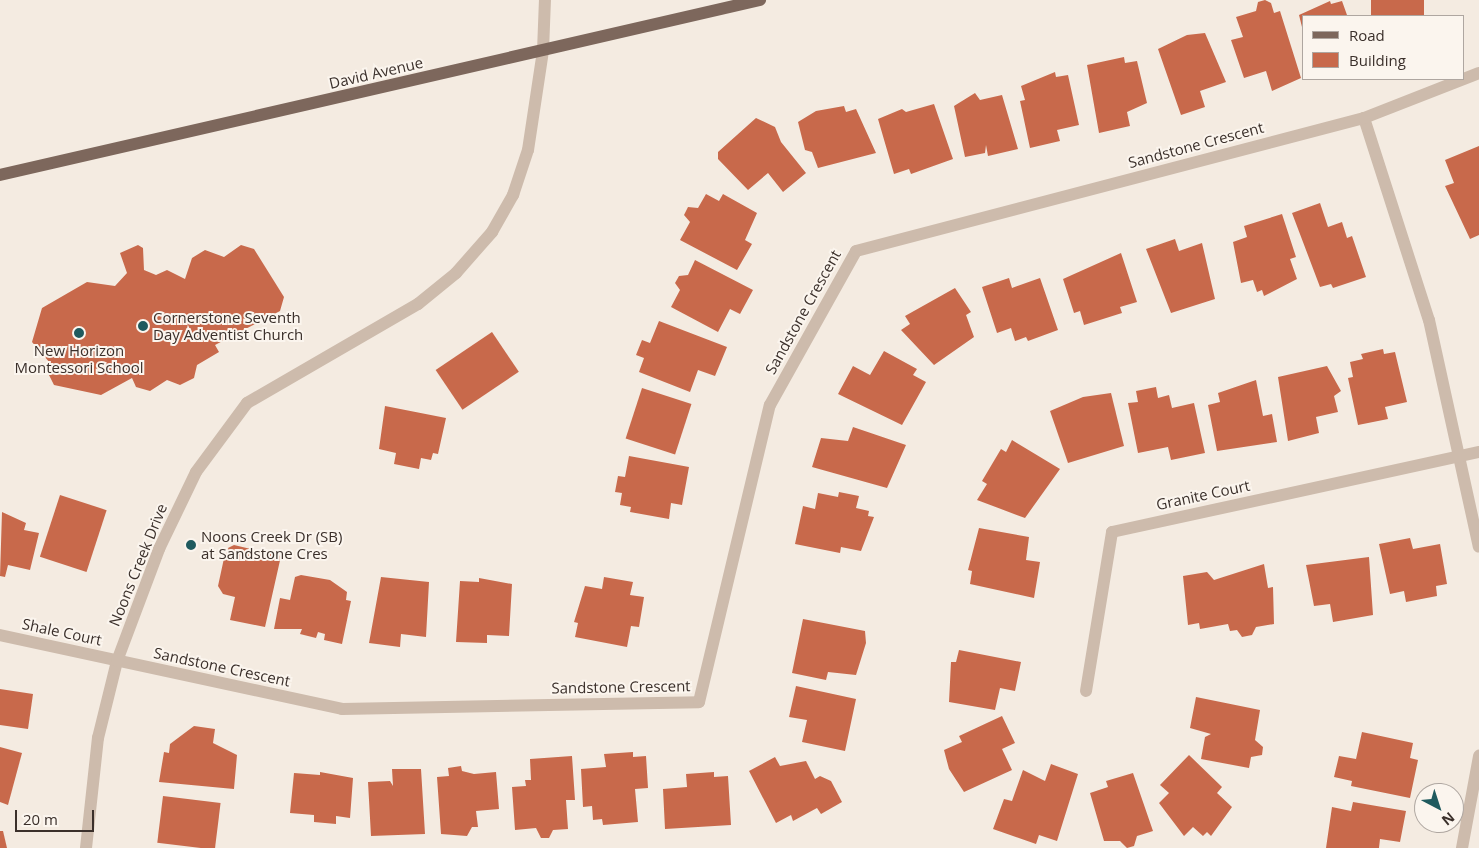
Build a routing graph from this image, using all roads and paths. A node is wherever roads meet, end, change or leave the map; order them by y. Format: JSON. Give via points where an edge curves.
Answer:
{"nodes":[{"id":1,"x":545,"y":0,"type":"edge"},
{"id":2,"x":760,"y":0,"type":"edge"},
{"id":3,"x":543,"y":51,"type":"junction"},
{"id":4,"x":1479,"y":73,"type":"edge"},
{"id":5,"x":1464,"y":79,"type":"edge"},
{"id":6,"x":1461,"y":80,"type":"edge"},
{"id":7,"x":1364,"y":118,"type":"junction"},
{"id":8,"x":0,"y":175,"type":"edge"},
{"id":9,"x":1479,"y":452,"type":"edge"},
{"id":10,"x":1459,"y":457,"type":"junction"},
{"id":11,"x":1479,"y":547,"type":"edge"},
{"id":12,"x":0,"y":635,"type":"edge"},
{"id":13,"x":117,"y":661,"type":"junction"},
{"id":14,"x":1086,"y":691,"type":"dead end"},
{"id":15,"x":1479,"y":756,"type":"edge"},
{"id":16,"x":86,"y":848,"type":"edge"},
{"id":17,"x":1462,"y":848,"type":"edge"}],
"edges":[{"from":1,"to":3,"type":"street","name":"Noons Creek Drive"},
{"from":2,"to":3,"type":"main road","name":"David Avenue"},
{"from":3,"to":8,"type":"main road","name":"David Avenue"},
{"from":3,"to":13,"type":"street","name":"Noons Creek Drive","via":[[528,150],[513,195],[492,232],[456,273],[418,304],[247,403],[196,472],[159,549]]},
{"from":4,"to":5,"type":"street"},
{"from":6,"to":7,"type":"street"},
{"from":7,"to":10,"type":"street","via":[[1429,320]]},
{"from":7,"to":13,"type":"street","name":"Sandstone Crescent","via":[[856,251],[770,405],[699,702],[342,709]]},
{"from":9,"to":10,"type":"street"},
{"from":10,"to":11,"type":"street"},
{"from":10,"to":14,"type":"street","name":"Granite Court","via":[[1112,532]]},
{"from":12,"to":13,"type":"street","name":"Shale Court"},
{"from":13,"to":16,"type":"street","name":"Noons Creek Drive","via":[[98,738]]},
{"from":15,"to":17,"type":"street"}]}
